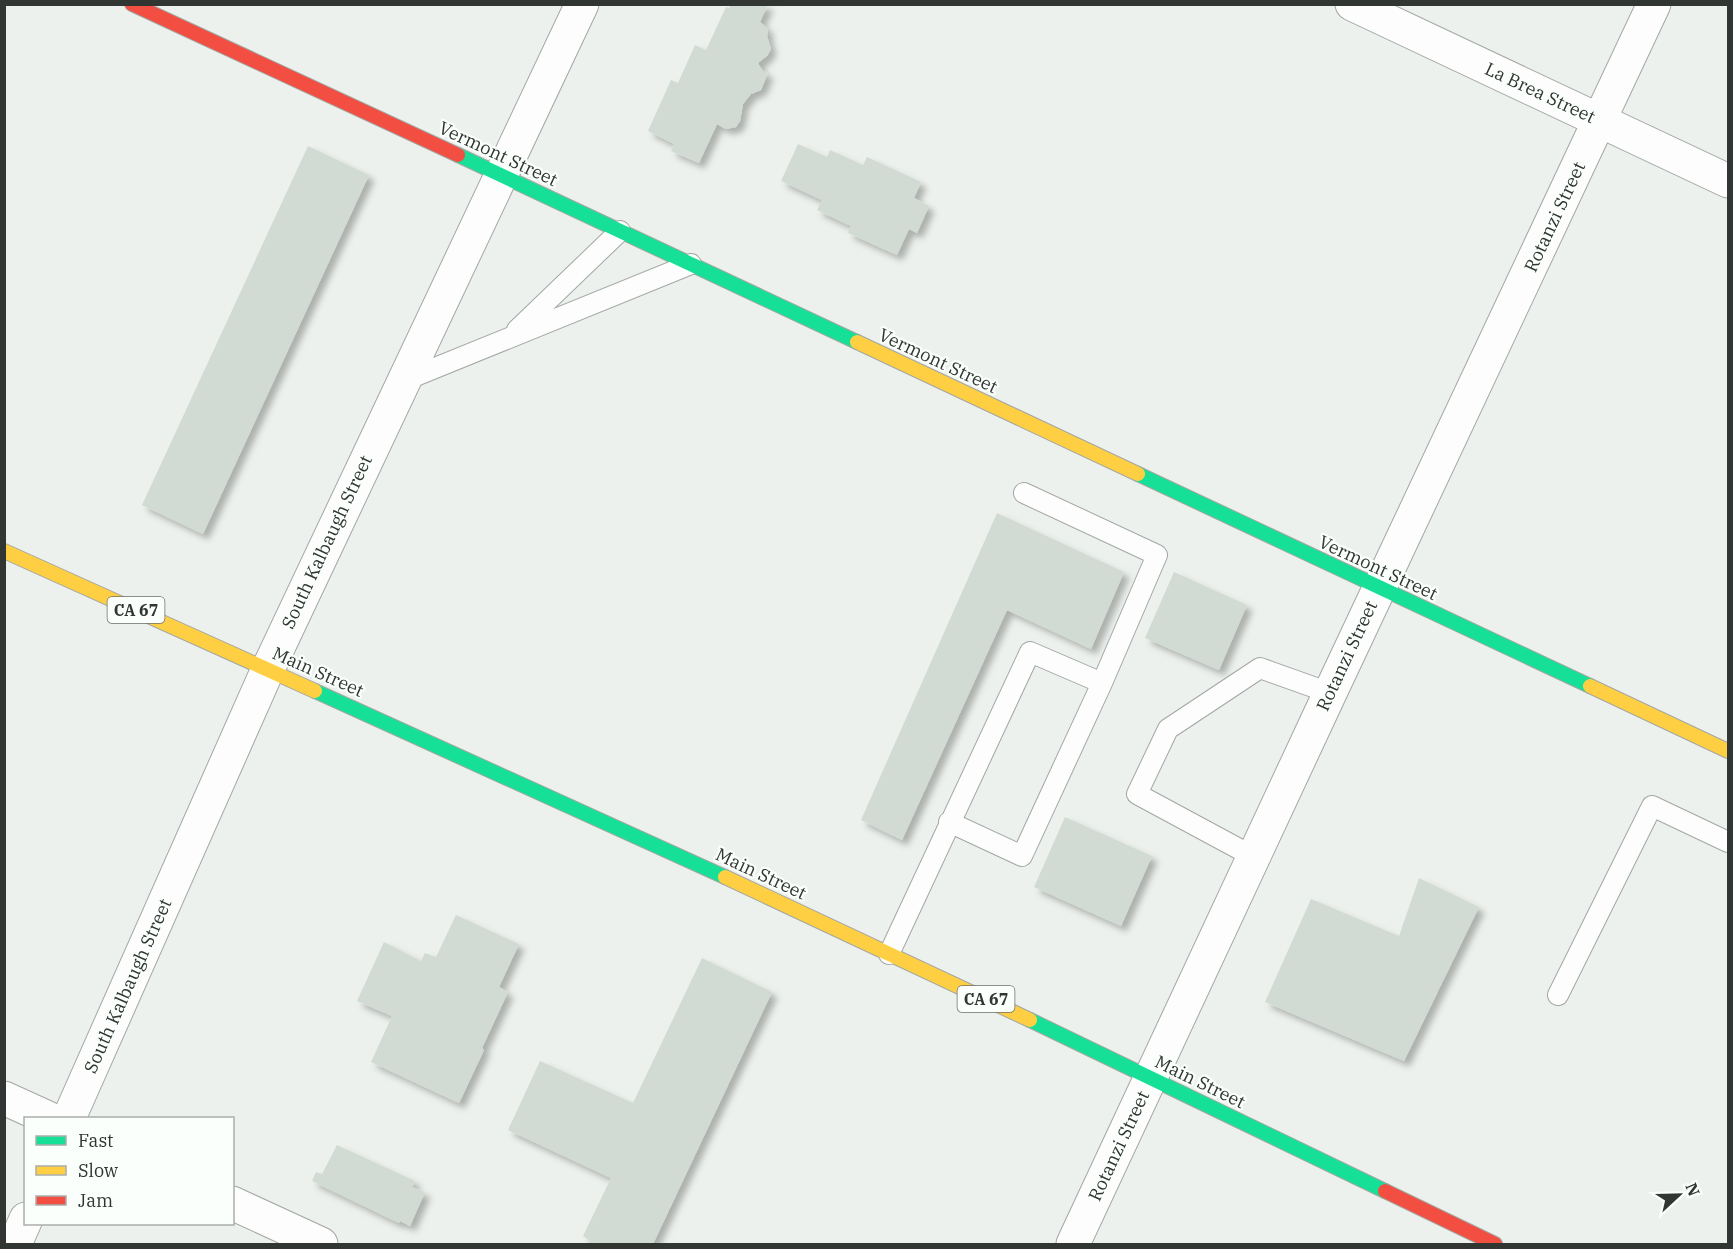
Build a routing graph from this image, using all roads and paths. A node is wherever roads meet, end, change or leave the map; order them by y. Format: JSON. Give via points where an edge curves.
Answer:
{"nodes":[{"id":1,"x":132,"y":4,"type":"edge"},
{"id":2,"x":582,"y":4,"type":"edge"},
{"id":3,"x":1352,"y":4,"type":"edge"},
{"id":4,"x":1654,"y":4,"type":"edge"},
{"id":5,"x":1600,"y":122,"type":"junction"},
{"id":6,"x":501,"y":175,"type":"junction"},
{"id":7,"x":1728,"y":181,"type":"edge"},
{"id":8,"x":620,"y":231,"type":"junction"},
{"id":9,"x":691,"y":264,"type":"junction"},
{"id":10,"x":509,"y":338,"type":"junction"},
{"id":11,"x":403,"y":381,"type":"junction"},
{"id":12,"x":1024,"y":493,"type":"dead end"},
{"id":13,"x":4,"y":551,"type":"edge"},
{"id":14,"x":1379,"y":588,"type":"junction"},
{"id":15,"x":268,"y":669,"type":"junction"},
{"id":16,"x":1102,"y":683,"type":"junction"},
{"id":17,"x":1330,"y":693,"type":"junction"},
{"id":18,"x":1728,"y":751,"type":"edge"},
{"id":19,"x":949,"y":822,"type":"junction"},
{"id":20,"x":1728,"y":842,"type":"edge"},
{"id":21,"x":1254,"y":857,"type":"junction"},
{"id":22,"x":889,"y":954,"type":"junction"},
{"id":23,"x":1558,"y":995,"type":"dead end"},
{"id":24,"x":1151,"y":1077,"type":"junction"},
{"id":25,"x":4,"y":1098,"type":"edge"},
{"id":26,"x":44,"y":1117,"type":"edge"},
{"id":27,"x":70,"y":1117,"type":"edge"},
{"id":28,"x":234,"y":1204,"type":"edge"},
{"id":29,"x":24,"y":1224,"type":"edge"},
{"id":30,"x":15,"y":1245,"type":"edge"},
{"id":31,"x":321,"y":1245,"type":"edge"},
{"id":32,"x":1073,"y":1245,"type":"edge"},
{"id":33,"x":1495,"y":1245,"type":"edge"}],
"edges":[{"from":1,"to":6,"type":"street","name":"Vermont Street"},
{"from":2,"to":6,"type":"street","name":"South Kalbaugh Street"},
{"from":3,"to":5,"type":"street","name":"La Brea Street"},
{"from":4,"to":5,"type":"street","name":"Rotanzi Street"},
{"from":5,"to":7,"type":"street","name":"La Brea Street"},
{"from":5,"to":14,"type":"street","name":"Rotanzi Street"},
{"from":6,"to":8,"type":"street","name":"Vermont Street"},
{"from":6,"to":11,"type":"street","name":"South Kalbaugh Street"},
{"from":8,"to":9,"type":"street","name":"Vermont Street"},
{"from":8,"to":10,"type":"lane"},
{"from":9,"to":10,"type":"lane"},
{"from":9,"to":14,"type":"street","name":"Vermont Street"},
{"from":10,"to":11,"type":"lane"},
{"from":11,"to":15,"type":"street","name":"South Kalbaugh Street"},
{"from":12,"to":16,"type":"lane","via":[[1157,555]]},
{"from":13,"to":15,"type":"street","name":"Main Street","number":"CA 67"},
{"from":14,"to":17,"type":"street","name":"Rotanzi Street"},
{"from":14,"to":18,"type":"street","name":"Vermont Street"},
{"from":15,"to":22,"type":"street","name":"Main Street","number":"CA 67"},
{"from":15,"to":27,"type":"street","name":"South Kalbaugh Street"},
{"from":16,"to":19,"type":"lane","via":[[1030,652]]},
{"from":16,"to":19,"type":"lane","via":[[1022,856]]},
{"from":17,"to":21,"type":"street","name":"Rotanzi Street"},
{"from":17,"to":21,"type":"lane","via":[[1260,668],[1168,729],[1137,794]]},
{"from":19,"to":22,"type":"lane"},
{"from":20,"to":23,"type":"lane","via":[[1652,806]]},
{"from":21,"to":24,"type":"street","name":"Rotanzi Street"},
{"from":22,"to":24,"type":"street","name":"Main Street","number":"CA 67"},
{"from":24,"to":32,"type":"street","name":"Rotanzi Street"},
{"from":24,"to":33,"type":"street","name":"Main Street","number":"CA 67"},
{"from":25,"to":26,"type":"street"},
{"from":28,"to":31,"type":"street"},
{"from":29,"to":30,"type":"street"}]}
